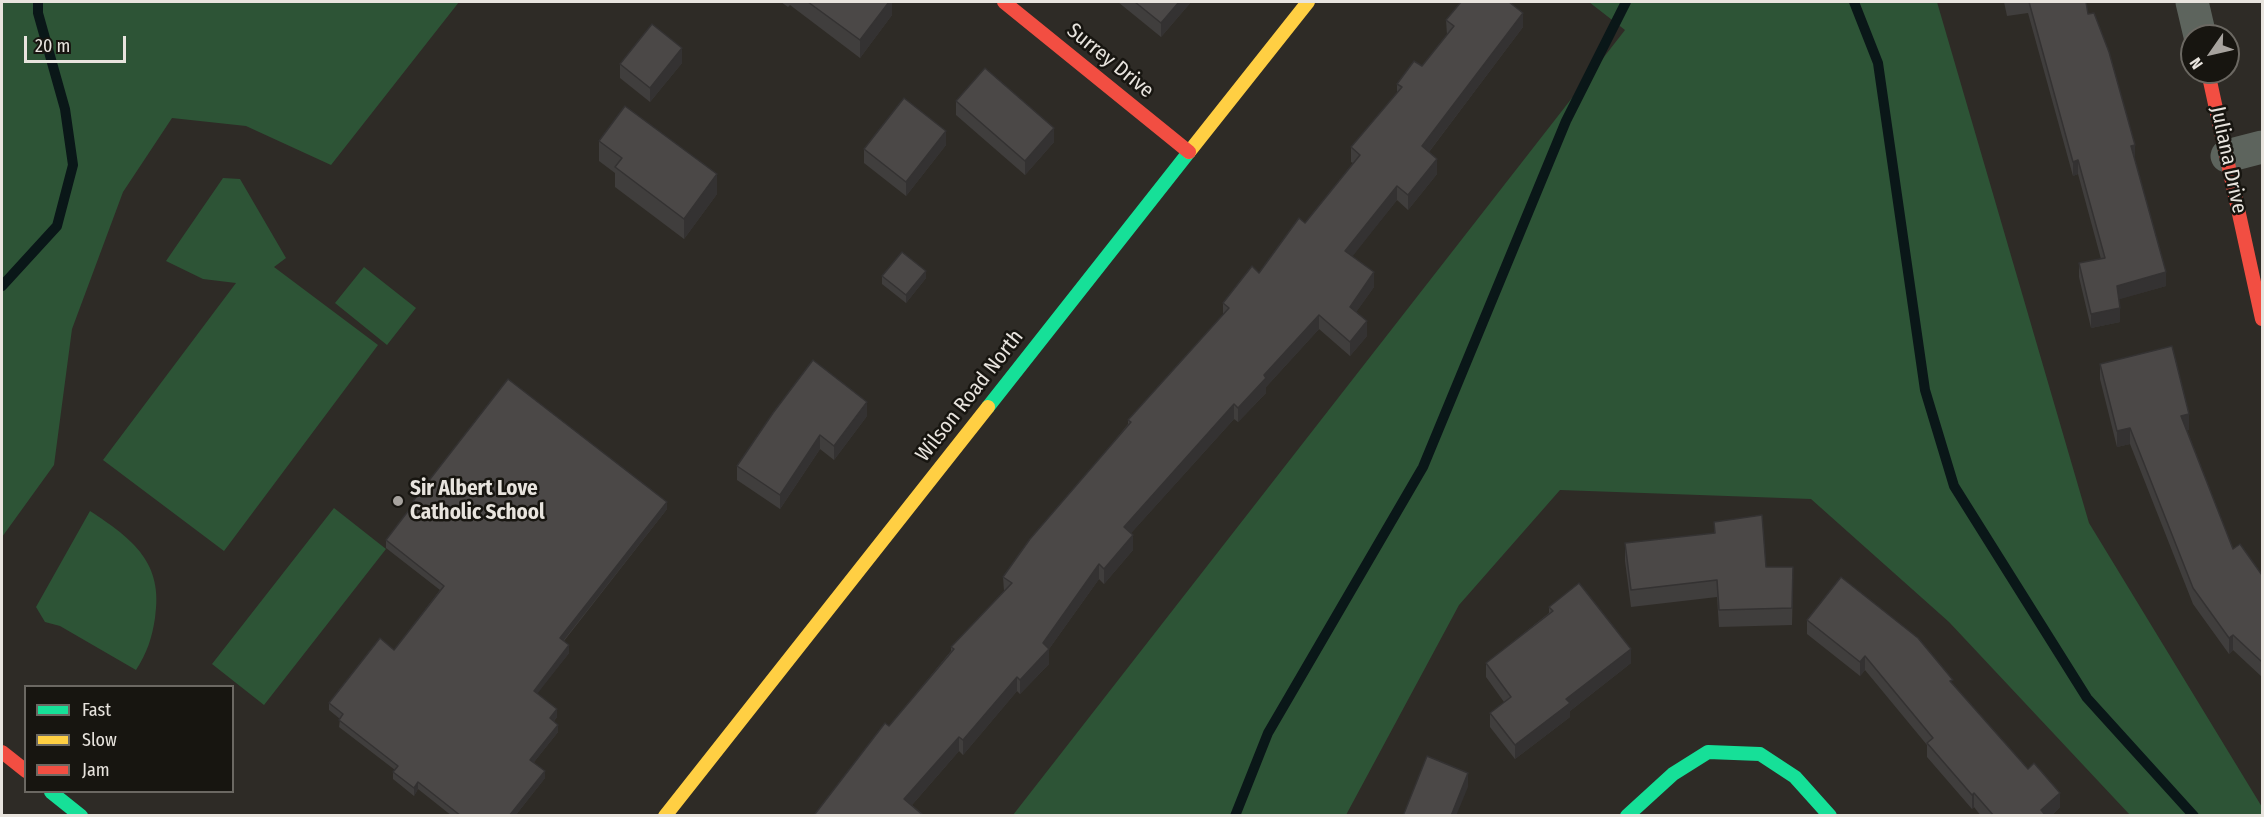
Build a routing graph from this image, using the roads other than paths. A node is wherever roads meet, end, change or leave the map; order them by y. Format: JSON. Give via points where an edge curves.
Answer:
{"nodes":[{"id":1,"x":1004,"y":2,"type":"edge"},
{"id":2,"x":1308,"y":2,"type":"edge"},
{"id":3,"x":2192,"y":2,"type":"edge"},
{"id":4,"x":2197,"y":24,"type":"edge"},
{"id":5,"x":2211,"y":84,"type":"edge"},
{"id":6,"x":2262,"y":147,"type":"edge"},
{"id":7,"x":1189,"y":152,"type":"junction"},
{"id":8,"x":2227,"y":156,"type":"junction"},
{"id":9,"x":2262,"y":319,"type":"edge"},
{"id":10,"x":2,"y":752,"type":"edge"},
{"id":11,"x":24,"y":769,"type":"edge"},
{"id":12,"x":52,"y":793,"type":"edge"},
{"id":13,"x":81,"y":816,"type":"edge"},
{"id":14,"x":665,"y":816,"type":"edge"},
{"id":15,"x":1627,"y":816,"type":"edge"},
{"id":16,"x":1830,"y":816,"type":"edge"}],
"edges":[{"from":1,"to":7,"type":"main road","name":"Surrey Drive"},
{"from":2,"to":7,"type":"main road","name":"Wilson Road North"},
{"from":3,"to":4,"type":"street"},
{"from":5,"to":8,"type":"main road","name":"Juliana Drive"},
{"from":6,"to":8,"type":"street"},
{"from":7,"to":14,"type":"main road","name":"Wilson Road North"},
{"from":8,"to":9,"type":"main road","name":"Juliana Drive"},
{"from":10,"to":11,"type":"main road"},
{"from":12,"to":13,"type":"main road"},
{"from":15,"to":16,"type":"main road","via":[[1673,774],[1708,752],[1761,754],[1795,777]]}]}
